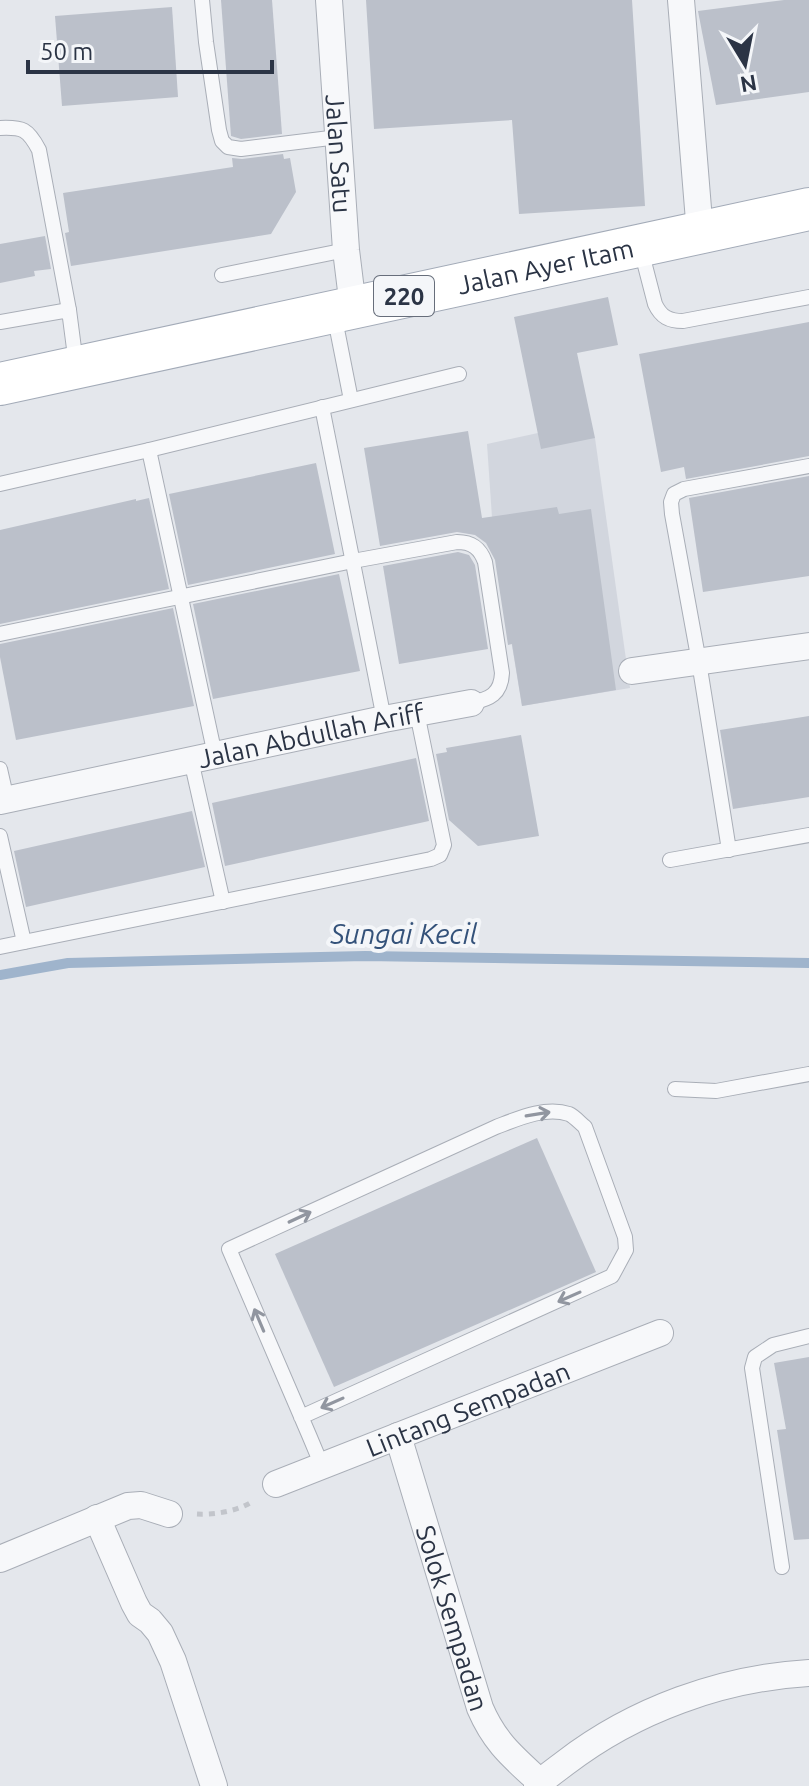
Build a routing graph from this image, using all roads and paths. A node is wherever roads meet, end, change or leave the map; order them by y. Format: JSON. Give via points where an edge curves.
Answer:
{"nodes":[{"id":1,"x":202,"y":0,"type":"edge"},
{"id":2,"x":329,"y":0,"type":"edge"},
{"id":3,"x":681,"y":0,"type":"edge"},
{"id":4,"x":0,"y":128,"type":"edge"},
{"id":5,"x":338,"y":137,"type":"junction"},
{"id":6,"x":809,"y":209,"type":"edge"},
{"id":7,"x":700,"y":233,"type":"junction"},
{"id":8,"x":640,"y":246,"type":"junction"},
{"id":9,"x":346,"y":250,"type":"junction"},
{"id":10,"x":222,"y":275,"type":"dead end"},
{"id":11,"x":809,"y":297,"type":"edge"},
{"id":12,"x":344,"y":309,"type":"junction"},
{"id":13,"x":69,"y":310,"type":"junction"},
{"id":14,"x":0,"y":322,"type":"edge"},
{"id":15,"x":76,"y":368,"type":"junction"},
{"id":16,"x":459,"y":374,"type":"dead end"},
{"id":17,"x":0,"y":384,"type":"edge"},
{"id":18,"x":351,"y":400,"type":"junction"},
{"id":19,"x":322,"y":407,"type":"junction"},
{"id":20,"x":149,"y":450,"type":"junction"},
{"id":21,"x":809,"y":466,"type":"edge"},
{"id":22,"x":0,"y":484,"type":"edge"},
{"id":23,"x":353,"y":561,"type":"junction"},
{"id":24,"x":181,"y":596,"type":"junction"},
{"id":25,"x":0,"y":634,"type":"edge"},
{"id":26,"x":809,"y":646,"type":"edge"},
{"id":27,"x":699,"y":662,"type":"junction"},
{"id":28,"x":632,"y":671,"type":"dead end"},
{"id":29,"x":471,"y":703,"type":"joint"},
{"id":30,"x":417,"y":713,"type":"junction"},
{"id":31,"x":384,"y":719,"type":"junction"},
{"id":32,"x":203,"y":758,"type":"junction"},
{"id":33,"x":0,"y":769,"type":"edge"},
{"id":34,"x":4,"y":801,"type":"edge"},
{"id":35,"x":809,"y":835,"type":"edge"},
{"id":36,"x":0,"y":836,"type":"edge"},
{"id":37,"x":729,"y":850,"type":"junction"},
{"id":38,"x":670,"y":860,"type":"dead end"},
{"id":39,"x":223,"y":902,"type":"junction"},
{"id":40,"x":24,"y":942,"type":"junction"},
{"id":41,"x":0,"y":947,"type":"edge"},
{"id":42,"x":809,"y":1074,"type":"edge"},
{"id":43,"x":675,"y":1089,"type":"dead end"},
{"id":44,"x":660,"y":1333,"type":"dead end"},
{"id":45,"x":809,"y":1336,"type":"edge"},
{"id":46,"x":301,"y":1417,"type":"junction"},
{"id":47,"x":398,"y":1436,"type":"junction"},
{"id":48,"x":322,"y":1466,"type":"junction"},
{"id":49,"x":276,"y":1484,"type":"joint"},
{"id":50,"x":169,"y":1514,"type":"joint"},
{"id":51,"x":97,"y":1518,"type":"junction"},
{"id":52,"x":0,"y":1559,"type":"edge"},
{"id":53,"x":782,"y":1567,"type":"dead end"},
{"id":54,"x":809,"y":1673,"type":"edge"},
{"id":55,"x":538,"y":1784,"type":"edge"},
{"id":56,"x":214,"y":1786,"type":"edge"}],
"edges":[{"from":1,"to":5,"type":"lane","via":[[222,141],[241,149]]},
{"from":2,"to":5,"type":"street","name":"Jalan Satu"},
{"from":3,"to":7,"type":"street"},
{"from":4,"to":13,"type":"lane","via":[[23,129],[39,150]]},
{"from":5,"to":9,"type":"street","name":"Jalan Satu"},
{"from":6,"to":7,"type":"main road","name":"Jalan Ayer Itam","number":"220"},
{"from":7,"to":8,"type":"main road","name":"Jalan Ayer Itam","number":"220"},
{"from":8,"to":11,"type":"lane","via":[[655,304],[674,321]]},
{"from":8,"to":12,"type":"main road","name":"Jalan Ayer Itam","number":"220"},
{"from":9,"to":10,"type":"lane"},
{"from":9,"to":12,"type":"street","name":"Jalan Satu"},
{"from":12,"to":15,"type":"main road","name":"Jalan Ayer Itam","number":"220"},
{"from":12,"to":18,"type":"lane"},
{"from":13,"to":14,"type":"lane"},
{"from":13,"to":15,"type":"lane"},
{"from":15,"to":17,"type":"main road","name":"Jalan Ayer Itam","number":"220"},
{"from":16,"to":18,"type":"lane"},
{"from":18,"to":19,"type":"lane"},
{"from":19,"to":20,"type":"lane"},
{"from":19,"to":23,"type":"lane"},
{"from":20,"to":22,"type":"lane"},
{"from":20,"to":24,"type":"lane"},
{"from":21,"to":27,"type":"lane","via":[[674,494],[672,514]]},
{"from":23,"to":24,"type":"lane"},
{"from":23,"to":29,"type":"lane","name":"Jalan Abdullah Ariff","via":[[457,542],[482,553],[502,682],[491,697]]},
{"from":23,"to":31,"type":"lane"},
{"from":24,"to":25,"type":"lane"},
{"from":24,"to":32,"type":"lane"},
{"from":26,"to":27,"type":"street"},
{"from":27,"to":28,"type":"street"},
{"from":27,"to":37,"type":"lane"},
{"from":29,"to":30,"type":"street","name":"Jalan Abdullah Ariff"},
{"from":30,"to":31,"type":"street","name":"Jalan Abdullah Ariff"},
{"from":30,"to":39,"type":"lane","via":[[444,845],[440,855]]},
{"from":31,"to":32,"type":"street","name":"Jalan Abdullah Ariff"},
{"from":32,"to":34,"type":"street","name":"Jalan Abdullah Ariff"},
{"from":32,"to":39,"type":"lane"},
{"from":33,"to":34,"type":"lane"},
{"from":35,"to":37,"type":"lane"},
{"from":36,"to":40,"type":"lane"},
{"from":37,"to":38,"type":"lane"},
{"from":39,"to":40,"type":"lane"},
{"from":40,"to":41,"type":"lane"},
{"from":42,"to":43,"type":"lane","via":[[716,1091]]},
{"from":44,"to":47,"type":"street","name":"Lintang Sempadan"},
{"from":45,"to":53,"type":"lane","via":[[773,1345],[752,1363]]},
{"from":46,"to":46,"type":"lane","one_way":true,"via":[[229,1249],[526,1115],[570,1114],[585,1127],[625,1237],[626,1250],[612,1276]]},
{"from":46,"to":48,"type":"lane"},
{"from":47,"to":48,"type":"street","name":"Lintang Sempadan"},
{"from":47,"to":55,"type":"street","name":"Solok Sempadan","via":[[480,1708],[504,1750]]},
{"from":48,"to":49,"type":"street","name":"Lintang Sempadan"},
{"from":49,"to":50,"type":"path","via":[[247,1505],[208,1515]]},
{"from":50,"to":51,"type":"street","via":[[141,1505]]},
{"from":51,"to":52,"type":"street"},
{"from":51,"to":56,"type":"street","via":[[134,1603],[167,1647]]},
{"from":54,"to":55,"type":"street","via":[[738,1682],[641,1716],[583,1749]]}]}
